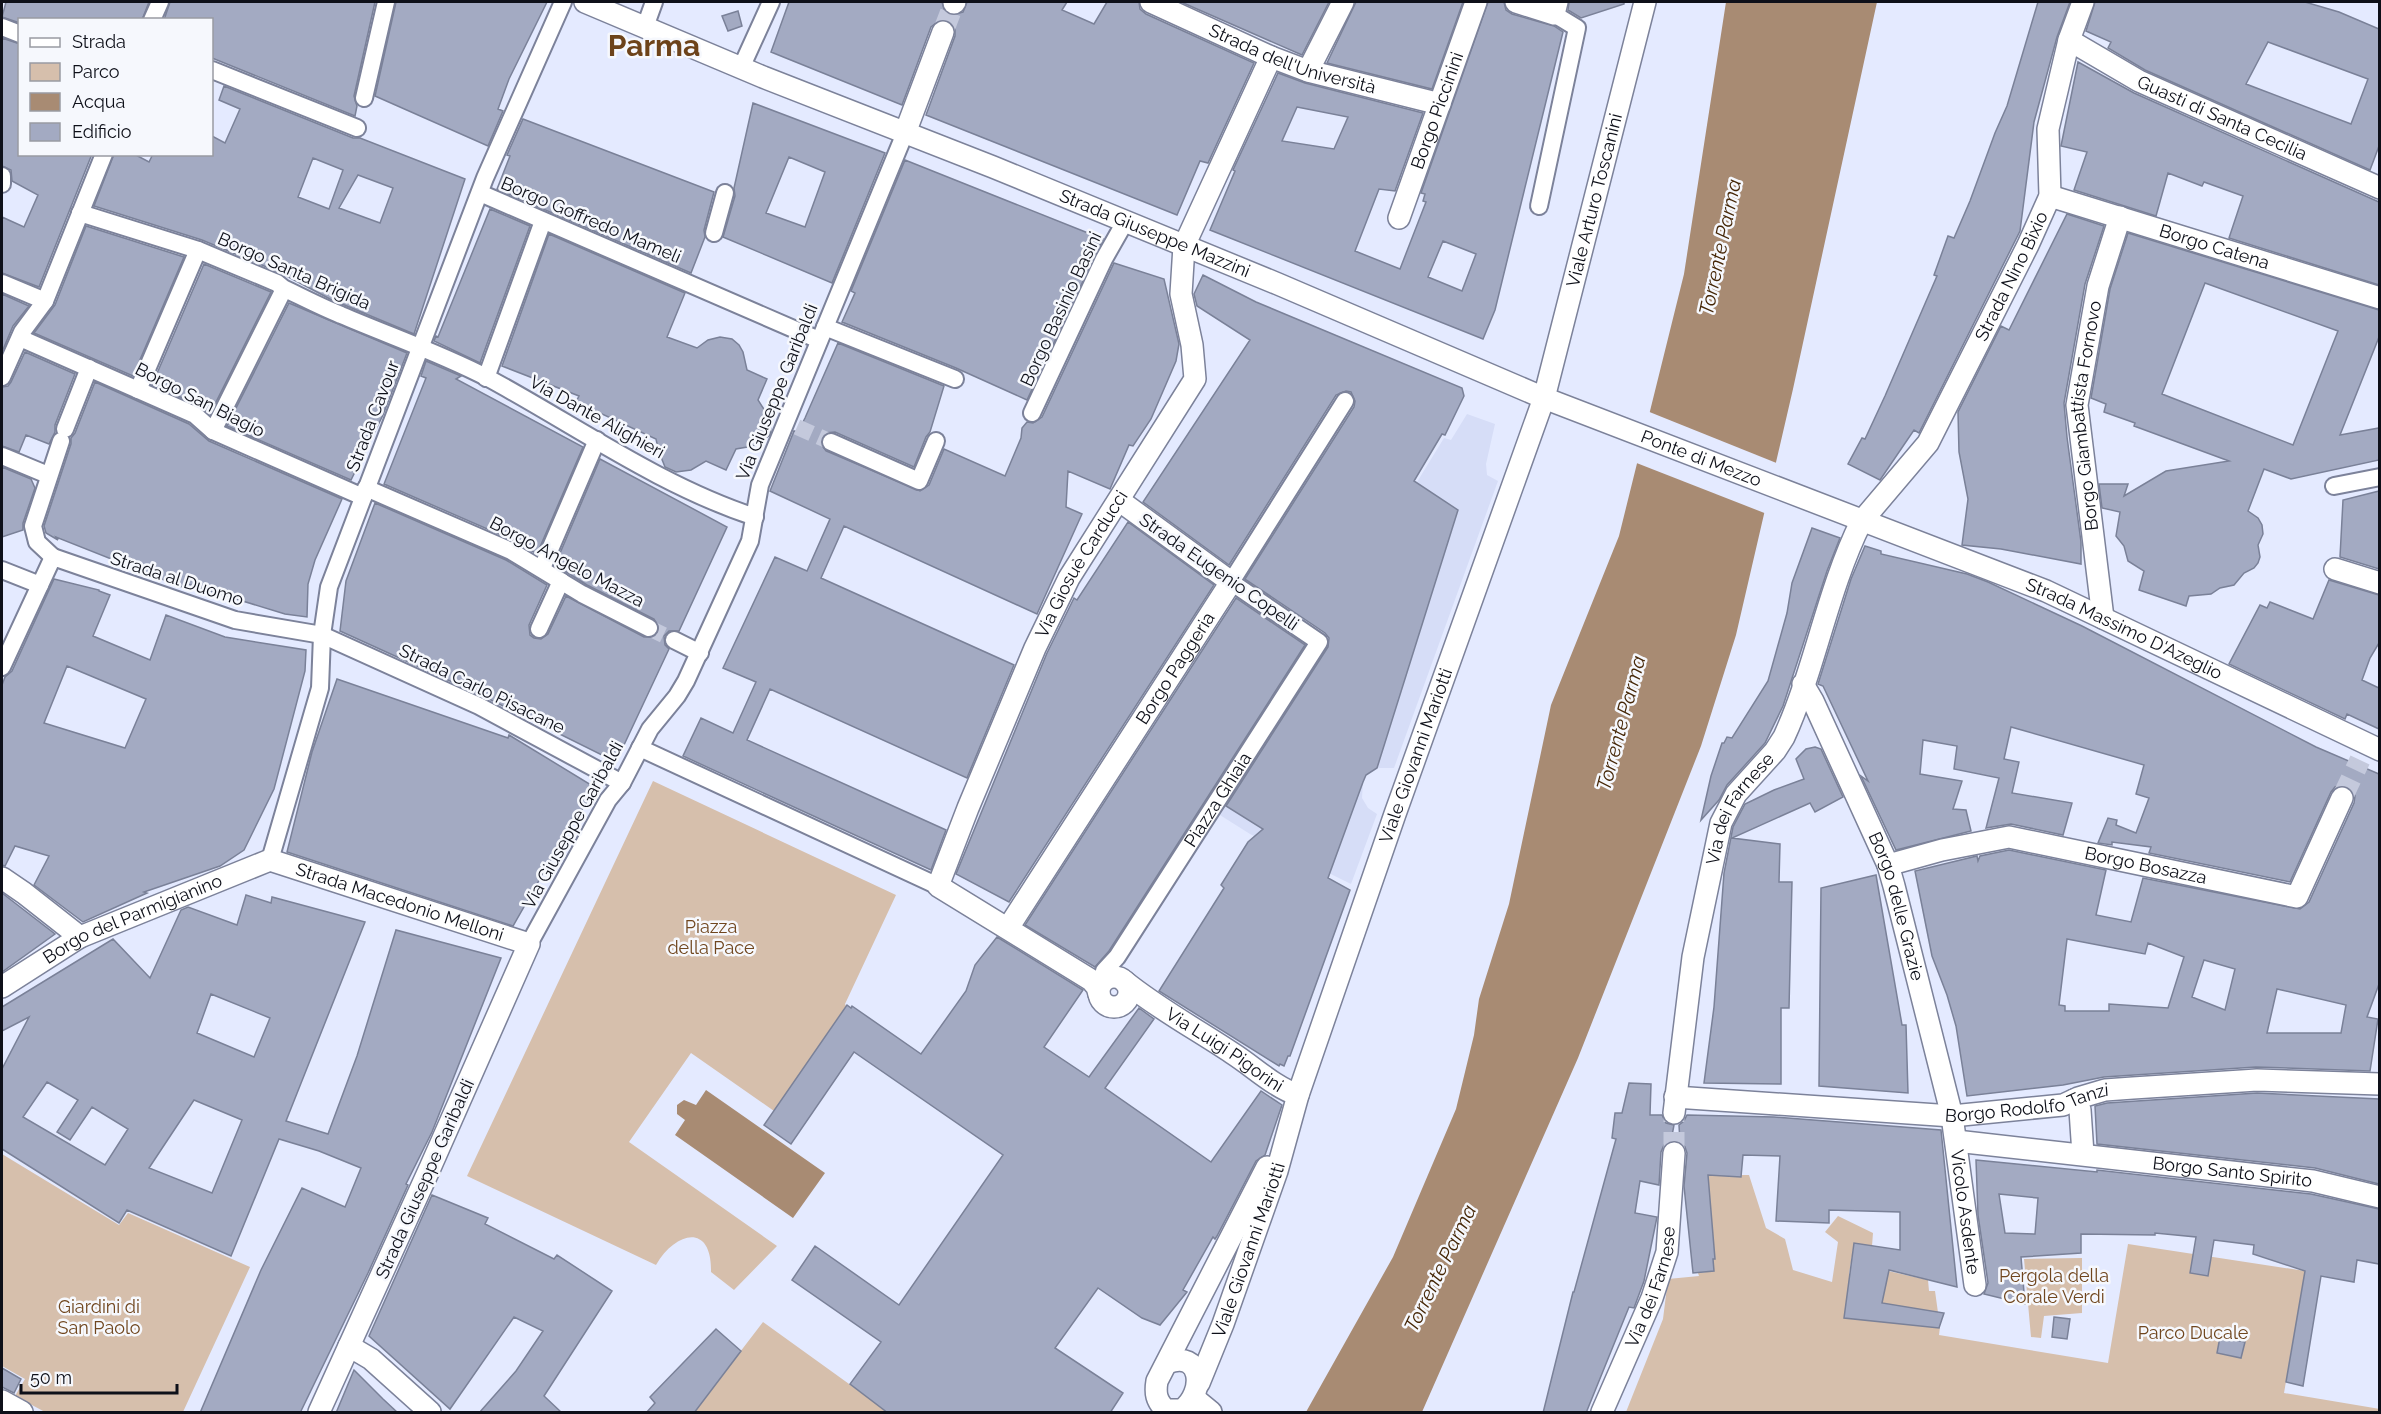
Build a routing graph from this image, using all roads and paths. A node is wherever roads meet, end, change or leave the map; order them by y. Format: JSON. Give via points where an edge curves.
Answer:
{"nodes":[{"id":1,"x":160,"y":2,"type":"edge"},
{"id":2,"x":386,"y":2,"type":"edge"},
{"id":3,"x":563,"y":2,"type":"edge"},
{"id":4,"x":585,"y":2,"type":"edge"},
{"id":5,"x":654,"y":2,"type":"edge"},
{"id":6,"x":771,"y":2,"type":"edge"},
{"id":7,"x":1151,"y":2,"type":"edge"},
{"id":8,"x":1343,"y":2,"type":"edge"},
{"id":9,"x":1476,"y":2,"type":"edge"},
{"id":10,"x":1516,"y":2,"type":"edge"},
{"id":11,"x":1645,"y":2,"type":"edge"},
{"id":12,"x":2082,"y":2,"type":"edge"},
{"id":13,"x":1556,"y":8,"type":"edge"},
{"id":14,"x":153,"y":18,"type":"edge"},
{"id":15,"x":2,"y":27,"type":"edge"},
{"id":16,"x":645,"y":27,"type":"junction"},
{"id":17,"x":943,"y":32,"type":"tunnel mouth"},
{"id":18,"x":18,"y":33,"type":"edge"},
{"id":19,"x":2069,"y":40,"type":"junction"},
{"id":20,"x":1271,"y":57,"type":"junction"},
{"id":21,"x":741,"y":68,"type":"junction"},
{"id":22,"x":213,"y":70,"type":"edge"},
{"id":23,"x":1308,"y":71,"type":"junction"},
{"id":24,"x":364,"y":98,"type":"dead end"},
{"id":25,"x":1440,"y":104,"type":"junction"},
{"id":26,"x":357,"y":128,"type":"dead end"},
{"id":27,"x":905,"y":133,"type":"junction"},
{"id":28,"x":103,"y":156,"type":"edge"},
{"id":29,"x":2,"y":176,"type":"edge"},
{"id":30,"x":2,"y":184,"type":"edge"},
{"id":31,"x":2379,"y":188,"type":"edge"},
{"id":32,"x":480,"y":193,"type":"junction"},
{"id":33,"x":725,"y":194,"type":"dead end"},
{"id":34,"x":2050,"y":196,"type":"junction"},
{"id":35,"x":1539,"y":206,"type":"dead end"},
{"id":36,"x":80,"y":213,"type":"junction"},
{"id":37,"x":2120,"y":217,"type":"junction"},
{"id":38,"x":1399,"y":218,"type":"dead end"},
{"id":39,"x":543,"y":221,"type":"junction"},
{"id":40,"x":1125,"y":222,"type":"junction"},
{"id":41,"x":714,"y":233,"type":"dead end"},
{"id":42,"x":1184,"y":246,"type":"junction"},
{"id":43,"x":198,"y":250,"type":"junction"},
{"id":44,"x":2,"y":283,"type":"edge"},
{"id":45,"x":284,"y":289,"type":"junction"},
{"id":46,"x":2379,"y":298,"type":"edge"},
{"id":47,"x":45,"y":301,"type":"junction"},
{"id":48,"x":822,"y":334,"type":"junction"},
{"id":49,"x":20,"y":338,"type":"junction"},
{"id":50,"x":422,"y":346,"type":"junction"},
{"id":51,"x":89,"y":368,"type":"junction"},
{"id":52,"x":2,"y":377,"type":"edge"},
{"id":53,"x":486,"y":378,"type":"junction"},
{"id":54,"x":955,"y":379,"type":"dead end"},
{"id":55,"x":138,"y":390,"type":"junction"},
{"id":56,"x":1544,"y":398,"type":"junction"},
{"id":57,"x":1343,"y":404,"type":"dead end"},
{"id":58,"x":1575,"y":410,"type":"joint"},
{"id":59,"x":1032,"y":413,"type":"dead end"},
{"id":60,"x":213,"y":431,"type":"junction"},
{"id":61,"x":597,"y":440,"type":"junction"},
{"id":62,"x":936,"y":441,"type":"dead end"},
{"id":63,"x":831,"y":442,"type":"tunnel mouth"},
{"id":64,"x":2,"y":456,"type":"edge"},
{"id":65,"x":48,"y":475,"type":"junction"},
{"id":66,"x":2379,"y":477,"type":"edge"},
{"id":67,"x":2334,"y":486,"type":"dead end"},
{"id":68,"x":364,"y":493,"type":"junction"},
{"id":69,"x":1120,"y":501,"type":"junction"},
{"id":70,"x":755,"y":517,"type":"junction"},
{"id":71,"x":1861,"y":522,"type":"junction"},
{"id":72,"x":53,"y":557,"type":"junction"},
{"id":73,"x":542,"y":568,"type":"junction"},
{"id":74,"x":2335,"y":569,"type":"dead end"},
{"id":75,"x":2,"y":570,"type":"edge"},
{"id":76,"x":561,"y":581,"type":"junction"},
{"id":77,"x":1231,"y":582,"type":"junction"},
{"id":78,"x":2379,"y":583,"type":"edge"},
{"id":79,"x":40,"y":585,"type":"junction"},
{"id":80,"x":2103,"y":618,"type":"junction"},
{"id":81,"x":649,"y":628,"type":"tunnel mouth"},
{"id":82,"x":539,"y":629,"type":"dead end"},
{"id":83,"x":322,"y":635,"type":"junction"},
{"id":84,"x":674,"y":640,"type":"tunnel mouth"},
{"id":85,"x":1319,"y":642,"type":"joint"},
{"id":86,"x":700,"y":653,"type":"junction"},
{"id":87,"x":2,"y":667,"type":"edge"},
{"id":88,"x":1803,"y":684,"type":"junction"},
{"id":89,"x":640,"y":748,"type":"junction"},
{"id":90,"x":2369,"y":751,"type":"edge"},
{"id":91,"x":622,"y":783,"type":"junction"},
{"id":92,"x":2342,"y":798,"type":"tunnel mouth"},
{"id":93,"x":270,"y":860,"type":"junction"},
{"id":94,"x":1888,"y":865,"type":"junction"},
{"id":95,"x":2,"y":878,"type":"edge"},
{"id":96,"x":938,"y":886,"type":"junction"},
{"id":97,"x":1008,"y":928,"type":"junction"},
{"id":98,"x":80,"y":937,"type":"junction"},
{"id":99,"x":529,"y":944,"type":"junction"},
{"id":100,"x":1111,"y":984,"type":"junction"},
{"id":101,"x":2,"y":987,"type":"edge"},
{"id":102,"x":1151,"y":1002,"type":"junction"},
{"id":103,"x":2379,"y":1084,"type":"edge"},
{"id":104,"x":2074,"y":1100,"type":"junction"},
{"id":105,"x":1295,"y":1104,"type":"junction"},
{"id":106,"x":1675,"y":1105,"type":"joint"},
{"id":107,"x":1952,"y":1116,"type":"junction"},
{"id":108,"x":1956,"y":1141,"type":"junction"},
{"id":109,"x":1674,"y":1153,"type":"tunnel mouth"},
{"id":110,"x":2083,"y":1154,"type":"junction"},
{"id":111,"x":2379,"y":1197,"type":"edge"},
{"id":112,"x":1975,"y":1285,"type":"dead end"},
{"id":113,"x":349,"y":1346,"type":"junction"},
{"id":114,"x":1167,"y":1363,"type":"junction"},
{"id":115,"x":1196,"y":1390,"type":"junction"},
{"id":116,"x":2,"y":1401,"type":"edge"},
{"id":117,"x":1165,"y":1411,"type":"edge"},
{"id":118,"x":22,"y":1413,"type":"edge"},
{"id":119,"x":319,"y":1413,"type":"edge"},
{"id":120,"x":430,"y":1413,"type":"edge"},
{"id":121,"x":1211,"y":1413,"type":"edge"},
{"id":122,"x":1602,"y":1413,"type":"edge"}],
"edges":[{"from":1,"to":14,"type":"street"},
{"from":2,"to":24,"type":"street"},
{"from":3,"to":32,"type":"street","name":"Strada Cavour"},
{"from":4,"to":16,"type":"street","name":"Strada Giuseppe Mazzini"},
{"from":5,"to":16,"type":"street"},
{"from":6,"to":21,"type":"street"},
{"from":7,"to":20,"type":"street","name":"Strada dell'Università"},
{"from":8,"to":23,"type":"street"},
{"from":9,"to":25,"type":"street","name":"Borgo Piccinini"},
{"from":10,"to":13,"type":"street"},
{"from":11,"to":56,"type":"street","name":"Viale Arturo Toscanini"},
{"from":12,"to":19,"type":"street","name":"Strada Nino Bixio"},
{"from":13,"to":35,"type":"street","via":[[1577,28]]},
{"from":15,"to":18,"type":"street"},
{"from":16,"to":21,"type":"street","name":"Strada Giuseppe Mazzini"},
{"from":17,"to":27,"type":"street"},
{"from":19,"to":31,"type":"street","name":"Guasti di Santa Cecilia","via":[[2139,81]]},
{"from":19,"to":34,"type":"street","name":"Strada Nino Bixio","via":[[2048,129]]},
{"from":20,"to":23,"type":"street","name":"Strada dell'Università"},
{"from":20,"to":42,"type":"street"},
{"from":21,"to":27,"type":"street","name":"Strada Giuseppe Mazzini"},
{"from":22,"to":26,"type":"street"},
{"from":23,"to":25,"type":"street","name":"Strada dell'Università"},
{"from":25,"to":38,"type":"street","name":"Borgo Piccinini"},
{"from":27,"to":40,"type":"street","name":"Strada Giuseppe Mazzini"},
{"from":27,"to":48,"type":"street","name":"Via Giuseppe Garibaldi"},
{"from":28,"to":36,"type":"street"},
{"from":29,"to":30,"type":"street"},
{"from":32,"to":39,"type":"street","name":"Borgo Goffredo Mameli"},
{"from":32,"to":50,"type":"street","name":"Strada Cavour"},
{"from":33,"to":41,"type":"street"},
{"from":34,"to":37,"type":"street","name":"Borgo Catena"},
{"from":34,"to":71,"type":"street","name":"Strada Nino Bixio","via":[[1928,443]]},
{"from":36,"to":43,"type":"street","name":"Borgo Santa Brigida"},
{"from":36,"to":47,"type":"street"},
{"from":37,"to":46,"type":"street","name":"Borgo Catena"},
{"from":37,"to":80,"type":"street","name":"Borgo Giambattista Fornovo","via":[[2098,286],[2077,405]]},
{"from":39,"to":48,"type":"street","name":"Borgo Goffredo Mameli","via":[[688,283]]},
{"from":39,"to":53,"type":"street"},
{"from":40,"to":42,"type":"street","name":"Strada Giuseppe Mazzini"},
{"from":40,"to":59,"type":"street","name":"Borgo Basinio Basini"},
{"from":42,"to":56,"type":"street","name":"Strada Giuseppe Mazzini"},
{"from":42,"to":69,"type":"street","name":"Via Giosuè Carducci","via":[[1181,294],[1196,379]]},
{"from":43,"to":45,"type":"street","name":"Borgo Santa Brigida","via":[[277,282]]},
{"from":43,"to":55,"type":"street"},
{"from":44,"to":47,"type":"street"},
{"from":45,"to":50,"type":"street","name":"Borgo Santa Brigida","via":[[339,315]]},
{"from":45,"to":60,"type":"street"},
{"from":47,"to":49,"type":"street"},
{"from":48,"to":54,"type":"street","name":"Borgo Goffredo Mameli"},
{"from":48,"to":70,"type":"street","name":"Via Giuseppe Garibaldi","via":[[791,425],[759,488]]},
{"from":49,"to":51,"type":"street","name":"Borgo San Biagio"},
{"from":49,"to":52,"type":"street"},
{"from":50,"to":53,"type":"street","name":"Via Dante Alighieri"},
{"from":50,"to":68,"type":"street","name":"Strada Cavour"},
{"from":51,"to":55,"type":"street","name":"Borgo San Biagio"},
{"from":51,"to":65,"type":"street"},
{"from":53,"to":61,"type":"street","name":"Via Dante Alighieri"},
{"from":55,"to":60,"type":"street","name":"Borgo San Biagio","via":[[195,416]]},
{"from":56,"to":58,"type":"street","name":"Strada Giuseppe Mazzini"},
{"from":56,"to":105,"type":"street","name":"Viale Giovanni Mariotti"},
{"from":57,"to":77,"type":"street","name":"Borgo Paggeria"},
{"from":58,"to":71,"type":"street","name":"Ponte di Mezzo"},
{"from":60,"to":68,"type":"street","name":"Borgo San Biagio"},
{"from":61,"to":70,"type":"street","name":"Via Dante Alighieri","via":[[654,472]]},
{"from":61,"to":73,"type":"street"},
{"from":62,"to":63,"type":"street","via":[[919,481]]},
{"from":64,"to":65,"type":"street"},
{"from":65,"to":72,"type":"street","via":[[33,531],[37,542]]},
{"from":66,"to":67,"type":"street"},
{"from":68,"to":73,"type":"street","name":"Borgo Angelo Mazza","via":[[489,541]]},
{"from":68,"to":83,"type":"street","name":"Strada Cavour","via":[[329,587]]},
{"from":69,"to":77,"type":"street","name":"Strada Eugenio Copelli"},
{"from":69,"to":96,"type":"street","name":"Via Giosuè Carducci","via":[[1069,578],[1035,648]]},
{"from":70,"to":86,"type":"street","name":"Via Giuseppe Garibaldi","via":[[750,541]]},
{"from":71,"to":80,"type":"street","name":"Strada Massimo D'Azeglio","via":[[2046,591]]},
{"from":71,"to":88,"type":"street","name":"Via dei Farnese","via":[[1839,573]]},
{"from":72,"to":79,"type":"street"},
{"from":72,"to":83,"type":"street","name":"Strada al Duomo","via":[[235,620]]},
{"from":73,"to":76,"type":"street","name":"Borgo Angelo Mazza"},
{"from":74,"to":78,"type":"street"},
{"from":75,"to":79,"type":"street"},
{"from":76,"to":81,"type":"street","name":"Borgo Angelo Mazza"},
{"from":76,"to":82,"type":"street"},
{"from":77,"to":85,"type":"street","name":"Strada Eugenio Copelli"},
{"from":77,"to":97,"type":"street","name":"Borgo Paggeria"},
{"from":79,"to":87,"type":"street"},
{"from":80,"to":90,"type":"street","name":"Strada Massimo D'Azeglio"},
{"from":83,"to":91,"type":"street","name":"Strada Carlo Pisacane","via":[[479,706]]},
{"from":83,"to":93,"type":"street","name":"Strada Cavour","via":[[320,688]]},
{"from":84,"to":86,"type":"street"},
{"from":85,"to":100,"type":"street","name":"Piazza Ghiaia","via":[[1117,957]]},
{"from":86,"to":89,"type":"street","name":"Via Giuseppe Garibaldi","via":[[682,689]]},
{"from":88,"to":94,"type":"street","name":"Borgo delle Grazie"},
{"from":88,"to":106,"type":"street","name":"Via dei Farnese","via":[[1780,745],[1736,794],[1721,824],[1693,957]]},
{"from":89,"to":91,"type":"street","name":"Via Giuseppe Garibaldi"},
{"from":89,"to":96,"type":"street"},
{"from":91,"to":99,"type":"street","name":"Via Giuseppe Garibaldi","via":[[608,800]]},
{"from":92,"to":94,"type":"street","name":"Borgo Bosazza","via":[[2296,897],[2009,837]]},
{"from":93,"to":98,"type":"street","name":"Borgo del Parmigianino"},
{"from":93,"to":99,"type":"street","name":"Strada Macedonio Melloni"},
{"from":94,"to":107,"type":"street","name":"Borgo delle Grazie"},
{"from":95,"to":98,"type":"street"},
{"from":96,"to":97,"type":"street"},
{"from":97,"to":100,"type":"street","name":"Via Luigi Pigorini","via":[[1093,982]]},
{"from":98,"to":101,"type":"street","name":"Borgo del Parmigianino"},
{"from":99,"to":113,"type":"street","name":"Strada Giuseppe Garibaldi"},
{"from":100,"to":102,"type":"street","name":"Via Luigi Pigorini"},
{"from":100,"to":102,"type":"street","name":"Via Luigi Pigorini","via":[[1103,1002],[1111,1006]]},
{"from":102,"to":105,"type":"street","name":"Via Luigi Pigorini","via":[[1286,1091]]},
{"from":103,"to":104,"type":"street","name":"Borgo Rodolfo Tanzi","via":[[2257,1080],[2105,1090]]},
{"from":104,"to":107,"type":"street","name":"Borgo Rodolfo Tanzi","via":[[2063,1105]]},
{"from":104,"to":110,"type":"street","via":[[2080,1110]]},
{"from":105,"to":114,"type":"street","name":"Viale Giovanni Mariotti"},
{"from":105,"to":115,"type":"street","name":"Viale Giovanni Mariotti","via":[[1273,1182]]},
{"from":106,"to":107,"type":"street","name":"Borgo Rodolfo Tanzi"},
{"from":107,"to":108,"type":"street","name":"Borgo delle Grazie"},
{"from":108,"to":110,"type":"street","name":"Borgo Santo Spirito"},
{"from":108,"to":112,"type":"street","name":"Vicolo Asdente"},
{"from":109,"to":122,"type":"street","name":"Via dei Farnese","via":[[1667,1252],[1653,1298]]},
{"from":110,"to":111,"type":"street","name":"Borgo Santo Spirito","via":[[2313,1181]]},
{"from":113,"to":119,"type":"street","name":"Strada Giuseppe Garibaldi"},
{"from":113,"to":120,"type":"street","via":[[371,1359]]},
{"from":114,"to":115,"type":"street","via":[[1179,1360],[1189,1364],[1198,1373]]},
{"from":114,"to":117,"type":"street","via":[[1155,1390]]},
{"from":115,"to":117,"type":"street","via":[[1182,1410]]},
{"from":115,"to":121,"type":"street"},
{"from":116,"to":118,"type":"street"}]}
